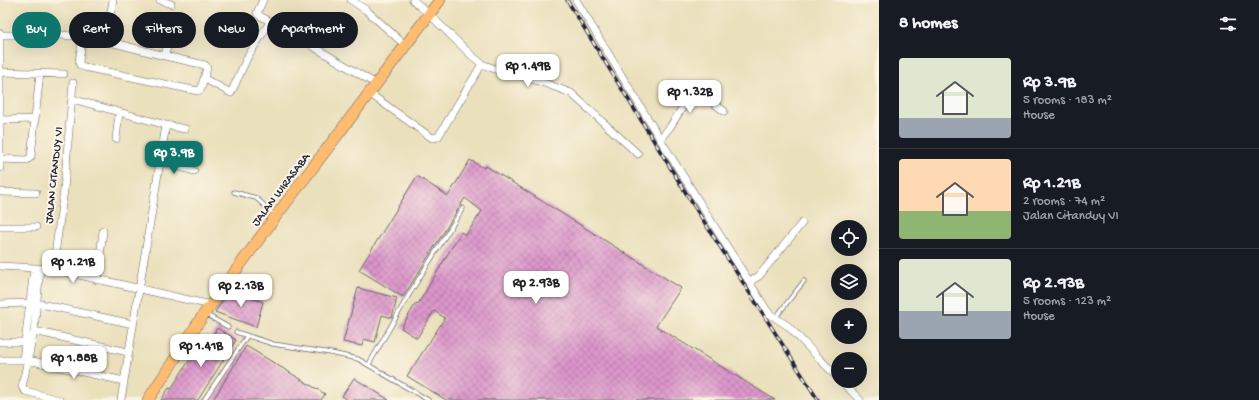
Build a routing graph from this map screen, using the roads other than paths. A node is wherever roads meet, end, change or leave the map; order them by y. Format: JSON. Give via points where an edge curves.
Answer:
{"nodes":[{"id":1,"x":113,"y":0,"type":"edge"},
{"id":2,"x":160,"y":0,"type":"edge"},
{"id":3,"x":263,"y":0,"type":"edge"},
{"id":4,"x":351,"y":0,"type":"edge"},
{"id":5,"x":413,"y":0,"type":"edge"},
{"id":6,"x":440,"y":0,"type":"edge"},
{"id":7,"x":576,"y":0,"type":"edge"},
{"id":8,"x":171,"y":4,"type":"dead end"},
{"id":9,"x":111,"y":12,"type":"edge"},
{"id":10,"x":429,"y":14,"type":"junction"},
{"id":11,"x":267,"y":20,"type":"edge"},
{"id":12,"x":267,"y":27,"type":"edge"},
{"id":13,"x":0,"y":34,"type":"edge"},
{"id":14,"x":69,"y":36,"type":"edge"},
{"id":15,"x":405,"y":45,"type":"junction"},
{"id":16,"x":124,"y":46,"type":"edge"},
{"id":17,"x":81,"y":48,"type":"edge"},
{"id":18,"x":167,"y":48,"type":"edge"},
{"id":19,"x":316,"y":48,"type":"edge"},
{"id":20,"x":165,"y":56,"type":"junction"},
{"id":21,"x":482,"y":64,"type":"junction"},
{"id":22,"x":0,"y":72,"type":"edge"},
{"id":23,"x":40,"y":73,"type":"junction"},
{"id":24,"x":64,"y":74,"type":"dead end"},
{"id":25,"x":205,"y":79,"type":"junction"},
{"id":26,"x":73,"y":83,"type":"dead end"},
{"id":27,"x":376,"y":84,"type":"junction"},
{"id":28,"x":369,"y":93,"type":"junction"},
{"id":29,"x":72,"y":99,"type":"junction"},
{"id":30,"x":724,"y":111,"type":"dead end"},
{"id":31,"x":119,"y":113,"type":"junction"},
{"id":32,"x":34,"y":119,"type":"junction"},
{"id":33,"x":0,"y":120,"type":"edge"},
{"id":34,"x":166,"y":125,"type":"junction"},
{"id":35,"x":185,"y":130,"type":"dead end"},
{"id":36,"x":116,"y":139,"type":"dead end"},
{"id":37,"x":660,"y":139,"type":"junction"},
{"id":38,"x":638,"y":154,"type":"dead end"},
{"id":39,"x":0,"y":159,"type":"edge"},
{"id":40,"x":160,"y":161,"type":"junction"},
{"id":41,"x":0,"y":168,"type":"edge"},
{"id":42,"x":194,"y":171,"type":"dead end"},
{"id":43,"x":0,"y":192,"type":"edge"},
{"id":44,"x":234,"y":192,"type":"dead end"},
{"id":45,"x":36,"y":193,"type":"dead end"},
{"id":46,"x":463,"y":208,"type":"dead end"},
{"id":47,"x":276,"y":216,"type":"junction"},
{"id":48,"x":802,"y":223,"type":"dead end"},
{"id":49,"x":0,"y":227,"type":"edge"},
{"id":50,"x":36,"y":227,"type":"dead end"},
{"id":51,"x":103,"y":230,"type":"dead end"},
{"id":52,"x":0,"y":266,"type":"edge"},
{"id":53,"x":37,"y":268,"type":"junction"},
{"id":54,"x":52,"y":269,"type":"junction"},
{"id":55,"x":98,"y":280,"type":"junction"},
{"id":56,"x":804,"y":281,"type":"dead end"},
{"id":57,"x":749,"y":282,"type":"junction"},
{"id":58,"x":139,"y":289,"type":"junction"},
{"id":59,"x":32,"y":303,"type":"junction"},
{"id":60,"x":0,"y":304,"type":"edge"},
{"id":61,"x":207,"y":309,"type":"junction"},
{"id":62,"x":776,"y":317,"type":"junction"},
{"id":63,"x":133,"y":324,"type":"junction"},
{"id":64,"x":228,"y":327,"type":"dead end"},
{"id":65,"x":34,"y":331,"type":"junction"},
{"id":66,"x":236,"y":332,"type":"dead end"},
{"id":67,"x":247,"y":336,"type":"junction"},
{"id":68,"x":0,"y":342,"type":"edge"},
{"id":69,"x":25,"y":342,"type":"junction"},
{"id":70,"x":128,"y":352,"type":"junction"},
{"id":71,"x":0,"y":360,"type":"edge"},
{"id":72,"x":26,"y":360,"type":"junction"},
{"id":73,"x":368,"y":364,"type":"junction"},
{"id":74,"x":831,"y":370,"type":"edge"},
{"id":75,"x":124,"y":381,"type":"junction"},
{"id":76,"x":848,"y":388,"type":"edge"},
{"id":77,"x":59,"y":400,"type":"edge"},
{"id":78,"x":121,"y":400,"type":"edge"},
{"id":79,"x":148,"y":400,"type":"edge"},
{"id":80,"x":204,"y":400,"type":"edge"},
{"id":81,"x":428,"y":400,"type":"edge"},
{"id":82,"x":860,"y":400,"type":"edge"}],
"edges":[{"from":1,"to":9,"type":"street"},
{"from":2,"to":8,"type":"street"},
{"from":3,"to":11,"type":"street","via":[[256,13]]},
{"from":4,"to":15,"type":"street"},
{"from":5,"to":10,"type":"street"},
{"from":6,"to":10,"type":"main road","name":"JALAN WIRASABA"},
{"from":7,"to":37,"type":"street"},
{"from":10,"to":15,"type":"main road","name":"JALAN WIRASABA"},
{"from":10,"to":21,"type":"street"},
{"from":12,"to":25,"type":"street","via":[[248,56],[231,93]]},
{"from":13,"to":14,"type":"street"},
{"from":13,"to":22,"type":"street"},
{"from":15,"to":27,"type":"main road","name":"JALAN WIRASABA"},
{"from":16,"to":20,"type":"street"},
{"from":17,"to":25,"type":"street","via":[[79,61],[84,67],[198,91],[201,90]]},
{"from":18,"to":20,"type":"street"},
{"from":19,"to":27,"type":"street"},
{"from":20,"to":25,"type":"street","via":[[205,65]]},
{"from":21,"to":28,"type":"street","via":[[435,138]]},
{"from":21,"to":38,"type":"street","via":[[571,94]]},
{"from":22,"to":23,"type":"street"},
{"from":22,"to":33,"type":"street"},
{"from":23,"to":24,"type":"street"},
{"from":23,"to":32,"type":"street"},
{"from":26,"to":29,"type":"street","name":"JALAN CITANDUY VI"},
{"from":27,"to":28,"type":"main road","name":"JALAN WIRASABA"},
{"from":28,"to":47,"type":"main road","name":"JALAN WIRASABA"},
{"from":29,"to":31,"type":"street"},
{"from":29,"to":54,"type":"street","name":"JALAN CITANDUY VI","via":[[64,190]]},
{"from":30,"to":37,"type":"street","via":[[700,93],[694,93]]},
{"from":31,"to":34,"type":"street"},
{"from":31,"to":36,"type":"street"},
{"from":32,"to":33,"type":"street"},
{"from":32,"to":39,"type":"street","via":[[32,152],[29,160]]},
{"from":33,"to":39,"type":"street"},
{"from":34,"to":35,"type":"street"},
{"from":34,"to":40,"type":"street"},
{"from":37,"to":57,"type":"street"},
{"from":39,"to":41,"type":"street"},
{"from":40,"to":42,"type":"street"},
{"from":40,"to":58,"type":"street"},
{"from":43,"to":45,"type":"street"},
{"from":44,"to":47,"type":"lane","via":[[256,198]]},
{"from":46,"to":73,"type":"lane"},
{"from":47,"to":61,"type":"main road","name":"JALAN WIRASABA"},
{"from":48,"to":57,"type":"street","via":[[759,276]]},
{"from":49,"to":50,"type":"street"},
{"from":51,"to":55,"type":"street"},
{"from":52,"to":53,"type":"street"},
{"from":53,"to":54,"type":"street"},
{"from":53,"to":59,"type":"street"},
{"from":54,"to":55,"type":"street"},
{"from":55,"to":58,"type":"street"},
{"from":56,"to":62,"type":"lane"},
{"from":57,"to":62,"type":"street","via":[[766,309]]},
{"from":58,"to":61,"type":"street"},
{"from":58,"to":63,"type":"street"},
{"from":59,"to":60,"type":"street"},
{"from":59,"to":63,"type":"street"},
{"from":59,"to":65,"type":"street"},
{"from":59,"to":69,"type":"street"},
{"from":61,"to":64,"type":"lane"},
{"from":61,"to":79,"type":"main road","name":"JALAN WIRASABA"},
{"from":62,"to":74,"type":"street","via":[[798,335]]},
{"from":63,"to":70,"type":"street"},
{"from":65,"to":70,"type":"street"},
{"from":65,"to":72,"type":"street"},
{"from":66,"to":67,"type":"lane"},
{"from":67,"to":73,"type":"lane","via":[[273,344],[345,355]]},
{"from":67,"to":80,"type":"lane"},
{"from":68,"to":69,"type":"street"},
{"from":69,"to":72,"type":"street"},
{"from":70,"to":75,"type":"street"},
{"from":71,"to":72,"type":"street"},
{"from":72,"to":75,"type":"street"},
{"from":72,"to":77,"type":"street","via":[[22,387],[25,392]]},
{"from":73,"to":81,"type":"lane"},
{"from":75,"to":78,"type":"street"},
{"from":76,"to":82,"type":"street"}]}
